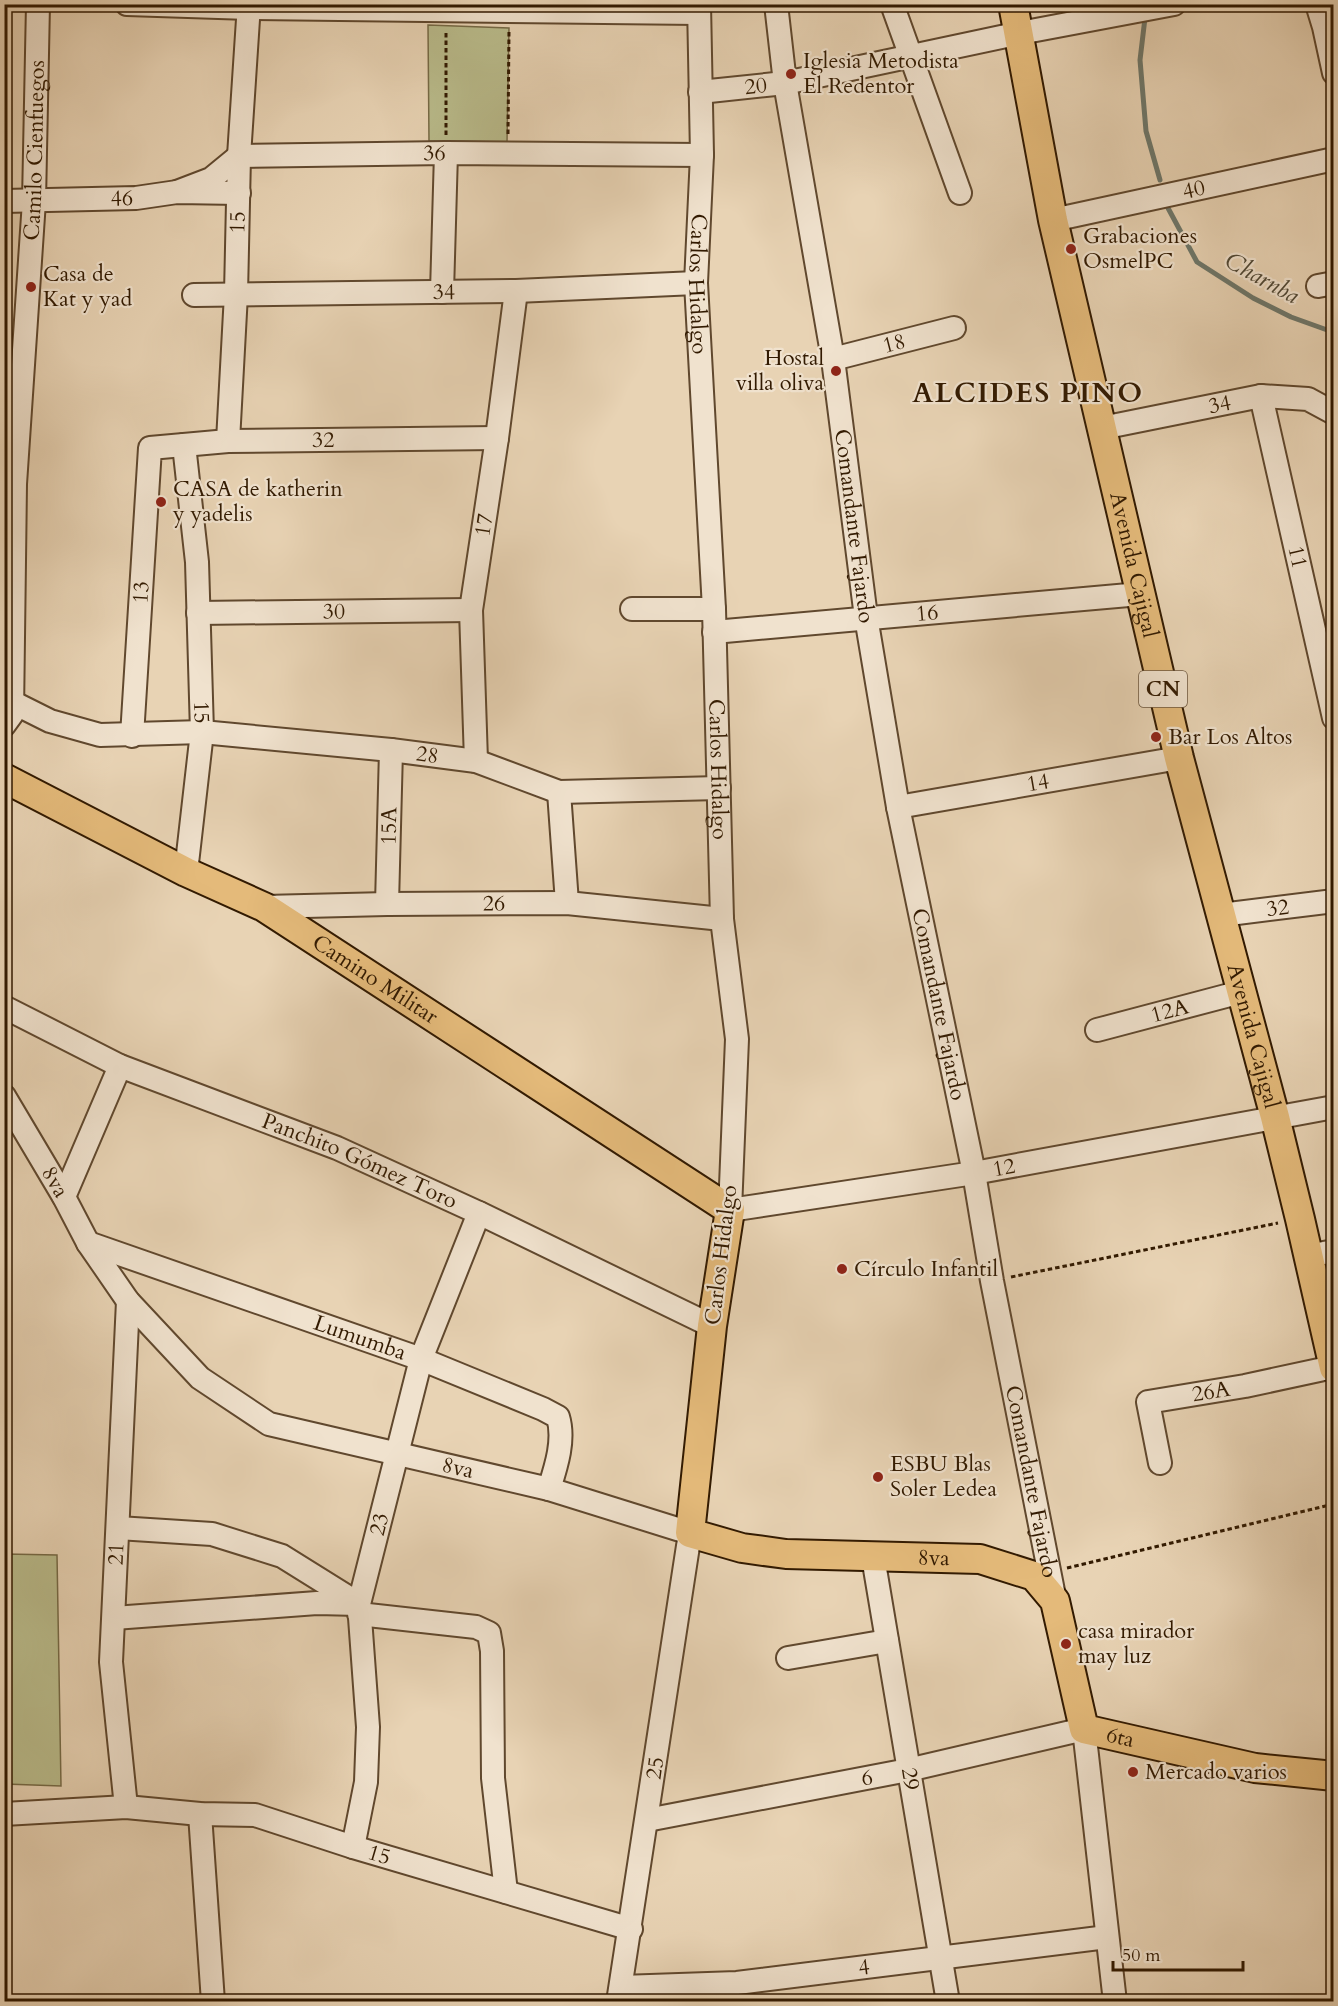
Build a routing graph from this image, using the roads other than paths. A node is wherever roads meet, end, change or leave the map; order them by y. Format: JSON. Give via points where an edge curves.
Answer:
{"nodes":[{"id":1,"x":38,"y":4,"type":"edge"},
{"id":2,"x":127,"y":4,"type":"edge"},
{"id":3,"x":776,"y":4,"type":"edge"},
{"id":4,"x":892,"y":4,"type":"edge"},
{"id":5,"x":1013,"y":4,"type":"edge"},
{"id":6,"x":1174,"y":4,"type":"edge"},
{"id":7,"x":1317,"y":4,"type":"edge"},
{"id":8,"x":249,"y":6,"type":"edge"},
{"id":9,"x":503,"y":9,"type":"edge"},
{"id":10,"x":699,"y":9,"type":"edge"},
{"id":11,"x":1020,"y":33,"type":"junction"},
{"id":12,"x":910,"y":56,"type":"junction"},
{"id":13,"x":1334,"y":73,"type":"edge"},
{"id":14,"x":785,"y":83,"type":"junction"},
{"id":15,"x":700,"y":92,"type":"junction"},
{"id":16,"x":446,"y":153,"type":"junction"},
{"id":17,"x":702,"y":155,"type":"junction"},
{"id":18,"x":239,"y":156,"type":"junction"},
{"id":19,"x":1334,"y":159,"type":"edge"},
{"id":20,"x":177,"y":192,"type":"junction"},
{"id":21,"x":239,"y":193,"type":"junction"},
{"id":22,"x":960,"y":193,"type":"dead end"},
{"id":23,"x":4,"y":201,"type":"edge"},
{"id":24,"x":34,"y":201,"type":"junction"},
{"id":25,"x":1053,"y":220,"type":"junction"},
{"id":26,"x":696,"y":283,"type":"junction"},
{"id":27,"x":516,"y":291,"type":"junction"},
{"id":28,"x":442,"y":292,"type":"junction"},
{"id":29,"x":236,"y":294,"type":"junction"},
{"id":30,"x":194,"y":295,"type":"dead end"},
{"id":31,"x":954,"y":328,"type":"dead end"},
{"id":32,"x":833,"y":359,"type":"junction"},
{"id":33,"x":1261,"y":396,"type":"junction"},
{"id":34,"x":1334,"y":413,"type":"edge"},
{"id":35,"x":1102,"y":428,"type":"junction"},
{"id":36,"x":497,"y":438,"type":"junction"},
{"id":37,"x":228,"y":441,"type":"junction"},
{"id":38,"x":184,"y":445,"type":"junction"},
{"id":39,"x":150,"y":448,"type":"joint"},
{"id":40,"x":10,"y":485,"type":"edge"},
{"id":41,"x":1140,"y":594,"type":"junction"},
{"id":42,"x":632,"y":609,"type":"dead end"},
{"id":43,"x":714,"y":609,"type":"junction"},
{"id":44,"x":471,"y":610,"type":"junction"},
{"id":45,"x":198,"y":614,"type":"junction"},
{"id":46,"x":866,"y":617,"type":"junction"},
{"id":47,"x":714,"y":632,"type":"junction"},
{"id":48,"x":12,"y":702,"type":"junction"},
{"id":49,"x":1334,"y":718,"type":"edge"},
{"id":50,"x":4,"y":725,"type":"edge"},
{"id":51,"x":202,"y":732,"type":"junction"},
{"id":52,"x":132,"y":736,"type":"junction"},
{"id":53,"x":391,"y":750,"type":"junction"},
{"id":54,"x":1179,"y":758,"type":"junction"},
{"id":55,"x":476,"y":761,"type":"junction"},
{"id":56,"x":4,"y":778,"type":"edge"},
{"id":57,"x":719,"y":788,"type":"junction"},
{"id":58,"x":559,"y":792,"type":"junction"},
{"id":59,"x":898,"y":807,"type":"junction"},
{"id":60,"x":186,"y":872,"type":"junction"},
{"id":61,"x":1334,"y":901,"type":"edge"},
{"id":62,"x":567,"y":903,"type":"junction"},
{"id":63,"x":387,"y":904,"type":"junction"},
{"id":64,"x":264,"y":907,"type":"junction"},
{"id":65,"x":1221,"y":915,"type":"junction"},
{"id":66,"x":722,"y":920,"type":"junction"},
{"id":67,"x":1241,"y":992,"type":"junction"},
{"id":68,"x":4,"y":1006,"type":"edge"},
{"id":69,"x":1097,"y":1030,"type":"dead end"},
{"id":70,"x":120,"y":1066,"type":"junction"},
{"id":71,"x":4,"y":1096,"type":"edge"},
{"id":72,"x":1334,"y":1107,"type":"edge"},
{"id":73,"x":1275,"y":1117,"type":"junction"},
{"id":74,"x":974,"y":1173,"type":"junction"},
{"id":75,"x":64,"y":1197,"type":"junction"},
{"id":76,"x":730,"y":1210,"type":"junction"},
{"id":77,"x":479,"y":1214,"type":"junction"},
{"id":78,"x":88,"y":1244,"type":"junction"},
{"id":79,"x":1321,"y":1253,"type":"edge"},
{"id":80,"x":128,"y":1301,"type":"junction"},
{"id":81,"x":712,"y":1326,"type":"junction"},
{"id":82,"x":421,"y":1359,"type":"junction"},
{"id":83,"x":1333,"y":1368,"type":"edge"},
{"id":84,"x":396,"y":1455,"type":"junction"},
{"id":85,"x":1160,"y":1464,"type":"dead end"},
{"id":86,"x":549,"y":1489,"type":"junction"},
{"id":87,"x":118,"y":1528,"type":"junction"},
{"id":88,"x":690,"y":1533,"type":"junction"},
{"id":89,"x":873,"y":1557,"type":"junction"},
{"id":90,"x":1055,"y":1601,"type":"junction"},
{"id":91,"x":359,"y":1609,"type":"junction"},
{"id":92,"x":114,"y":1618,"type":"junction"},
{"id":93,"x":887,"y":1641,"type":"junction"},
{"id":94,"x":788,"y":1658,"type":"dead end"},
{"id":95,"x":1084,"y":1729,"type":"junction"},
{"id":96,"x":908,"y":1770,"type":"junction"},
{"id":97,"x":1334,"y":1776,"type":"edge"},
{"id":98,"x":126,"y":1807,"type":"junction"},
{"id":99,"x":4,"y":1814,"type":"edge"},
{"id":100,"x":200,"y":1815,"type":"junction"},
{"id":101,"x":647,"y":1820,"type":"junction"},
{"id":102,"x":353,"y":1847,"type":"junction"},
{"id":103,"x":506,"y":1892,"type":"junction"},
{"id":104,"x":631,"y":1929,"type":"junction"},
{"id":105,"x":1107,"y":1937,"type":"junction"},
{"id":106,"x":940,"y":1959,"type":"junction"},
{"id":107,"x":738,"y":1992,"type":"edge"},
{"id":108,"x":620,"y":1994,"type":"edge"},
{"id":109,"x":213,"y":2001,"type":"edge"},
{"id":110,"x":948,"y":2001,"type":"edge"},
{"id":111,"x":1115,"y":2001,"type":"edge"}],
"edges":[{"from":1,"to":24,"type":"street","name":"Camilo Cienfuegos"},
{"from":2,"to":8,"type":"street"},
{"from":3,"to":14,"type":"street","name":"Comandante Fajardo"},
{"from":4,"to":12,"type":"street"},
{"from":5,"to":11,"type":"main road","name":"Avenida Cajigal","number":"CN"},
{"from":6,"to":11,"type":"street","name":"20"},
{"from":7,"to":13,"type":"street"},
{"from":8,"to":9,"type":"street"},
{"from":8,"to":18,"type":"street","name":"15"},
{"from":9,"to":10,"type":"street"},
{"from":10,"to":15,"type":"street","name":"Carlos Hidalgo"},
{"from":11,"to":12,"type":"street","name":"20"},
{"from":11,"to":25,"type":"main road","name":"Avenida Cajigal","number":"CN"},
{"from":12,"to":14,"type":"street","name":"20"},
{"from":12,"to":22,"type":"street"},
{"from":14,"to":15,"type":"street","name":"20"},
{"from":14,"to":32,"type":"street","name":"Comandante Fajardo"},
{"from":15,"to":17,"type":"street","name":"Carlos Hidalgo"},
{"from":16,"to":17,"type":"street","name":"36"},
{"from":16,"to":18,"type":"street","name":"36"},
{"from":16,"to":28,"type":"street"},
{"from":17,"to":26,"type":"street","name":"Carlos Hidalgo"},
{"from":18,"to":20,"type":"street","via":[[211,179]]},
{"from":18,"to":21,"type":"street","name":"15"},
{"from":19,"to":25,"type":"street","name":"40"},
{"from":20,"to":21,"type":"street","name":"46"},
{"from":20,"to":24,"type":"street","name":"46","via":[[136,198]]},
{"from":21,"to":29,"type":"street","name":"15"},
{"from":23,"to":24,"type":"street","name":"46"},
{"from":24,"to":40,"type":"street","name":"Camilo Cienfuegos"},
{"from":25,"to":35,"type":"main road","name":"Avenida Cajigal","number":"CN"},
{"from":26,"to":27,"type":"street","name":"34"},
{"from":26,"to":43,"type":"street","name":"Carlos Hidalgo"},
{"from":27,"to":28,"type":"street","name":"34"},
{"from":27,"to":36,"type":"street","name":"17"},
{"from":28,"to":29,"type":"street","name":"34"},
{"from":29,"to":30,"type":"street","name":"34"},
{"from":29,"to":37,"type":"street","name":"15"},
{"from":31,"to":32,"type":"street","name":"18"},
{"from":32,"to":46,"type":"street","name":"Comandante Fajardo"},
{"from":33,"to":34,"type":"street","name":"34","via":[[1308,399]]},
{"from":33,"to":35,"type":"street","name":"34"},
{"from":33,"to":49,"type":"street","name":"11"},
{"from":35,"to":41,"type":"main road","name":"Avenida Cajigal","number":"CN"},
{"from":36,"to":37,"type":"street","name":"32"},
{"from":36,"to":44,"type":"street","name":"17"},
{"from":37,"to":38,"type":"street","name":"32"},
{"from":38,"to":39,"type":"street","name":"32"},
{"from":38,"to":45,"type":"street","name":"15","via":[[197,562]]},
{"from":39,"to":52,"type":"street","name":"13"},
{"from":40,"to":48,"type":"street","name":"Camilo Cienfuegos"},
{"from":41,"to":46,"type":"street","name":"16"},
{"from":41,"to":54,"type":"main road","name":"Avenida Cajigal","number":"CN"},
{"from":42,"to":43,"type":"street"},
{"from":43,"to":47,"type":"street","name":"Carlos Hidalgo"},
{"from":44,"to":45,"type":"street","name":"30"},
{"from":44,"to":55,"type":"street","name":"17"},
{"from":45,"to":51,"type":"street","name":"15"},
{"from":46,"to":47,"type":"street","name":"16"},
{"from":46,"to":59,"type":"street","name":"Comandante Fajardo"},
{"from":47,"to":57,"type":"street","name":"Carlos Hidalgo"},
{"from":48,"to":50,"type":"street","name":"Camilo Cienfuegos","via":[[12,714]]},
{"from":48,"to":52,"type":"street","name":"28","via":[[50,721],[100,735]]},
{"from":51,"to":52,"type":"street","name":"28"},
{"from":51,"to":53,"type":"street","name":"28"},
{"from":51,"to":60,"type":"street","name":"15"},
{"from":53,"to":55,"type":"street","name":"28"},
{"from":53,"to":63,"type":"street","name":"15A"},
{"from":54,"to":59,"type":"street","name":"14"},
{"from":54,"to":65,"type":"main road","name":"Avenida Cajigal","number":"CN"},
{"from":55,"to":58,"type":"street","name":"28"},
{"from":56,"to":60,"type":"main road","name":"Camino Militar"},
{"from":57,"to":58,"type":"street","name":"28"},
{"from":57,"to":66,"type":"street","name":"Carlos Hidalgo"},
{"from":58,"to":62,"type":"street"},
{"from":59,"to":74,"type":"street","name":"Comandante Fajardo"},
{"from":60,"to":64,"type":"main road","name":"Camino Militar"},
{"from":61,"to":65,"type":"street","name":"32"},
{"from":62,"to":63,"type":"street","name":"26"},
{"from":62,"to":66,"type":"street","name":"26"},
{"from":63,"to":64,"type":"street","name":"26"},
{"from":64,"to":76,"type":"main road","name":"Camino Militar"},
{"from":65,"to":67,"type":"main road","name":"Avenida Cajigal","number":"CN"},
{"from":66,"to":76,"type":"street","name":"Carlos Hidalgo","via":[[737,1039]]},
{"from":67,"to":69,"type":"street","name":"12A"},
{"from":67,"to":73,"type":"main road","name":"Avenida Cajigal","number":"CN"},
{"from":68,"to":70,"type":"street","name":"Panchito Gómez Toro"},
{"from":70,"to":75,"type":"street"},
{"from":70,"to":77,"type":"street","name":"Panchito Gómez Toro","via":[[337,1148]]},
{"from":71,"to":75,"type":"street","name":"8va"},
{"from":72,"to":73,"type":"street"},
{"from":73,"to":74,"type":"street","name":"12"},
{"from":73,"to":79,"type":"main road","name":"Avenida Cajigal","number":"CN","via":[[1300,1219]]},
{"from":74,"to":76,"type":"street","name":"12"},
{"from":74,"to":90,"type":"street","name":"Comandante Fajardo"},
{"from":75,"to":78,"type":"street","name":"8va"},
{"from":76,"to":81,"type":"main road","name":"Carlos Hidalgo"},
{"from":77,"to":81,"type":"street","name":"Panchito Gómez Toro"},
{"from":77,"to":82,"type":"street","name":"23"},
{"from":78,"to":80,"type":"street","name":"8va"},
{"from":78,"to":82,"type":"street","name":"Lumumba"},
{"from":79,"to":83,"type":"main road","name":"Avenida Cajigal","number":"CN"},
{"from":80,"to":84,"type":"street","name":"8va","via":[[200,1378],[269,1424]]},
{"from":80,"to":87,"type":"street","name":"21"},
{"from":81,"to":88,"type":"main road","name":"Carlos Hidalgo"},
{"from":82,"to":84,"type":"street","name":"23"},
{"from":82,"to":86,"type":"street","name":"Lumumba","via":[[558,1417],[558,1462]]},
{"from":83,"to":85,"type":"street","name":"26A","via":[[1148,1402]]},
{"from":84,"to":86,"type":"street","name":"8va"},
{"from":84,"to":91,"type":"street","name":"23"},
{"from":86,"to":88,"type":"street","name":"8va"},
{"from":87,"to":91,"type":"street","via":[[212,1534],[282,1556]]},
{"from":87,"to":92,"type":"street","name":"21"},
{"from":88,"to":89,"type":"main road","name":"8va","via":[[742,1548],[786,1554]]},
{"from":88,"to":101,"type":"street","name":"25"},
{"from":89,"to":90,"type":"main road","name":"8va","via":[[980,1559],[1034,1576]]},
{"from":89,"to":93,"type":"street","name":"29"},
{"from":90,"to":95,"type":"main road","name":"Comandante Fajardo"},
{"from":91,"to":92,"type":"street","via":[[316,1603]]},
{"from":91,"to":102,"type":"street","name":"23","via":[[368,1727],[366,1782]]},
{"from":91,"to":103,"type":"street","via":[[476,1627],[489,1633],[493,1778]]},
{"from":92,"to":98,"type":"street","name":"21","via":[[111,1662]]},
{"from":93,"to":94,"type":"street"},
{"from":93,"to":96,"type":"street","name":"29"},
{"from":95,"to":96,"type":"street","name":"6"},
{"from":95,"to":97,"type":"main road","name":"6ta","via":[[1255,1768]]},
{"from":95,"to":105,"type":"street","name":"Comandante Fajardo"},
{"from":96,"to":101,"type":"street","name":"6"},
{"from":96,"to":106,"type":"street","name":"29"},
{"from":98,"to":99,"type":"street","name":"15"},
{"from":98,"to":100,"type":"street","name":"15"},
{"from":100,"to":102,"type":"street","name":"15","via":[[255,1815]]},
{"from":100,"to":109,"type":"street"},
{"from":101,"to":104,"type":"street","name":"25"},
{"from":102,"to":103,"type":"street","name":"15"},
{"from":103,"to":104,"type":"street","name":"15"},
{"from":104,"to":108,"type":"street","name":"25"},
{"from":105,"to":106,"type":"street","name":"4"},
{"from":105,"to":111,"type":"street","name":"Comandante Fajardo"},
{"from":106,"to":107,"type":"street","name":"4"},
{"from":106,"to":110,"type":"street","name":"29"},
{"from":107,"to":108,"type":"street","name":"4"}]}
